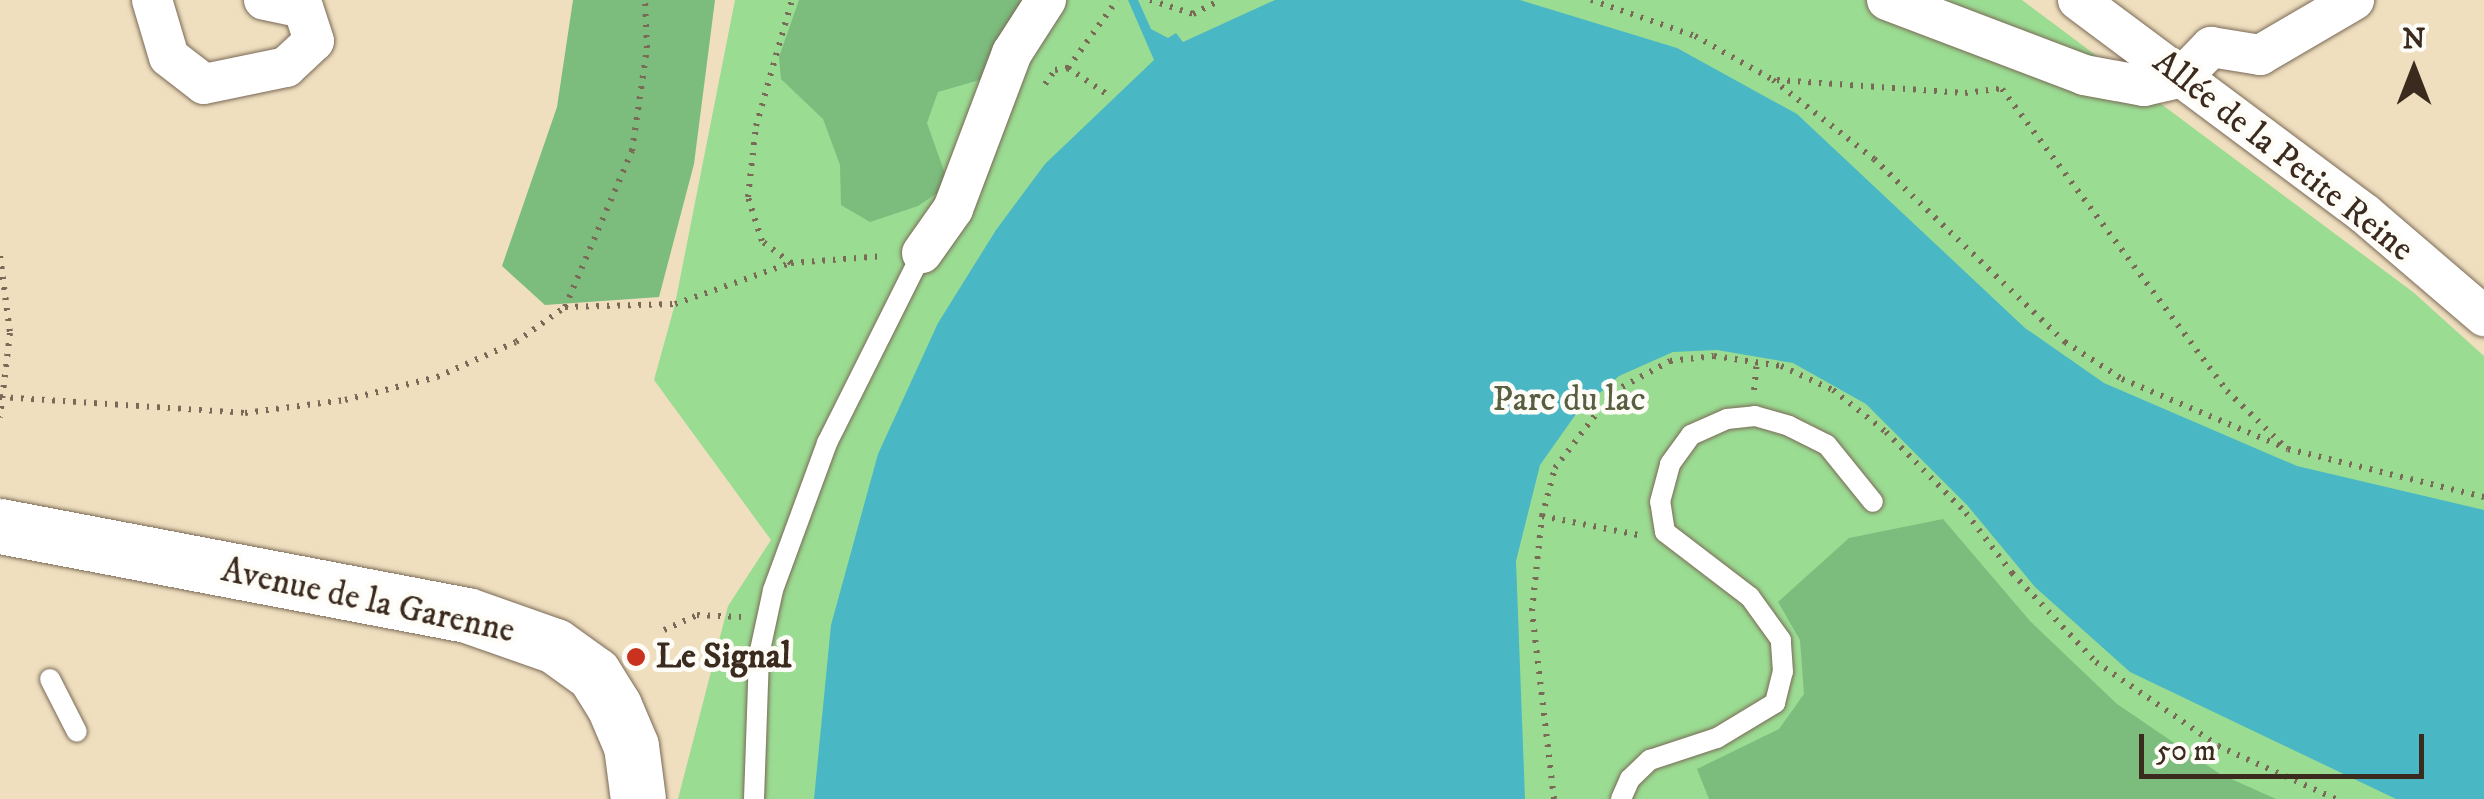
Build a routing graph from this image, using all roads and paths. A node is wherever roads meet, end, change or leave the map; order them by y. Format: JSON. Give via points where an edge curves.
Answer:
{"nodes":[{"id":1,"x":152,"y":0,"type":"edge"},
{"id":2,"x":264,"y":0,"type":"edge"},
{"id":3,"x":645,"y":0,"type":"edge"},
{"id":4,"x":792,"y":0,"type":"edge"},
{"id":5,"x":1046,"y":0,"type":"edge"},
{"id":6,"x":1116,"y":0,"type":"edge"},
{"id":7,"x":1150,"y":0,"type":"edge"},
{"id":8,"x":1221,"y":0,"type":"edge"},
{"id":9,"x":1592,"y":0,"type":"edge"},
{"id":10,"x":1887,"y":0,"type":"edge"},
{"id":11,"x":2078,"y":0,"type":"edge"},
{"id":12,"x":2354,"y":0,"type":"edge"},
{"id":13,"x":2032,"y":52,"type":"junction"},
{"id":14,"x":1068,"y":68,"type":"junction"},
{"id":15,"x":2182,"y":77,"type":"junction"},
{"id":16,"x":1772,"y":80,"type":"junction"},
{"id":17,"x":1043,"y":86,"type":"dead end"},
{"id":18,"x":2002,"y":89,"type":"junction"},
{"id":19,"x":1108,"y":94,"type":"dead end"},
{"id":20,"x":922,"y":253,"type":"junction"},
{"id":21,"x":0,"y":256,"type":"edge"},
{"id":22,"x":792,"y":263,"type":"junction"},
{"id":23,"x":565,"y":307,"type":"junction"},
{"id":24,"x":2484,"y":316,"type":"edge"},
{"id":25,"x":2,"y":397,"type":"edge"},
{"id":26,"x":0,"y":417,"type":"edge"},
{"id":27,"x":2288,"y":449,"type":"junction"},
{"id":28,"x":2484,"y":498,"type":"edge"},
{"id":29,"x":1873,"y":502,"type":"dead end"},
{"id":30,"x":1542,"y":516,"type":"junction"},
{"id":31,"x":0,"y":526,"type":"edge"},
{"id":32,"x":1666,"y":532,"type":"junction"},
{"id":33,"x":767,"y":619,"type":"junction"},
{"id":34,"x":664,"y":630,"type":"dead end"},
{"id":35,"x":50,"y":678,"type":"dead end"},
{"id":36,"x":77,"y":732,"type":"dead end"},
{"id":37,"x":638,"y":799,"type":"edge"},
{"id":38,"x":754,"y":799,"type":"edge"},
{"id":39,"x":1554,"y":799,"type":"edge"},
{"id":40,"x":1622,"y":799,"type":"edge"},
{"id":41,"x":2336,"y":799,"type":"edge"}],
"edges":[{"from":1,"to":2,"type":"street","via":[[170,57],[204,84],[286,67],[314,41],[302,8]]},
{"from":3,"to":23,"type":"path","via":[[647,48],[632,151]]},
{"from":4,"to":22,"type":"path","via":[[756,126],[748,197],[762,241]]},
{"from":5,"to":20,"type":"street","via":[[1012,53],[953,208]]},
{"from":6,"to":14,"type":"path"},
{"from":7,"to":8,"type":"path","via":[[1193,14]]},
{"from":9,"to":16,"type":"path","via":[[1695,36]]},
{"from":10,"to":13,"type":"street"},
{"from":11,"to":15,"type":"street","name":"Allée de la Petite Reine"},
{"from":12,"to":15,"type":"street","via":[[2260,55],[2210,47]]},
{"from":13,"to":15,"type":"street","via":[[2115,85]]},
{"from":13,"to":18,"type":"path"},
{"from":14,"to":17,"type":"path","via":[[1055,70]]},
{"from":14,"to":19,"type":"path"},
{"from":15,"to":24,"type":"street","name":"Allée de la Petite Reine","via":[[2365,214]]},
{"from":16,"to":18,"type":"path","via":[[1965,93]]},
{"from":16,"to":27,"type":"path","via":[[1874,158],[2065,342],[2151,393]]},
{"from":18,"to":27,"type":"path","via":[[2226,391]]},
{"from":20,"to":22,"type":"path"},
{"from":20,"to":33,"type":"lane","via":[[827,443]]},
{"from":21,"to":25,"type":"path","via":[[10,333]]},
{"from":22,"to":23,"type":"path","via":[[675,304]]},
{"from":23,"to":25,"type":"path","via":[[516,342],[436,377],[345,400],[189,414]]},
{"from":25,"to":26,"type":"path"},
{"from":27,"to":28,"type":"path"},
{"from":29,"to":32,"type":"lane","via":[[1827,445],[1755,416],[1727,419],[1691,435],[1670,464],[1660,502]]},
{"from":30,"to":32,"type":"path","via":[[1633,536]]},
{"from":30,"to":39,"type":"path","via":[[1532,611]]},
{"from":30,"to":41,"type":"path","via":[[1555,468],[1582,425],[1642,374],[1670,360],[1714,356],[1781,366],[1832,390],[1886,432],[2096,662],[2142,698],[2218,746]]},
{"from":31,"to":37,"type":"street","name":"Avenue de la Garenne","via":[[467,615],[555,646],[594,674],[614,706],[632,746]]},
{"from":32,"to":40,"type":"lane","via":[[1750,598],[1780,640],[1783,672],[1775,703],[1731,732],[1650,760],[1630,779]]},
{"from":33,"to":34,"type":"path","via":[[697,614]]},
{"from":33,"to":38,"type":"lane","via":[[759,655]]},
{"from":35,"to":36,"type":"lane"}]}
